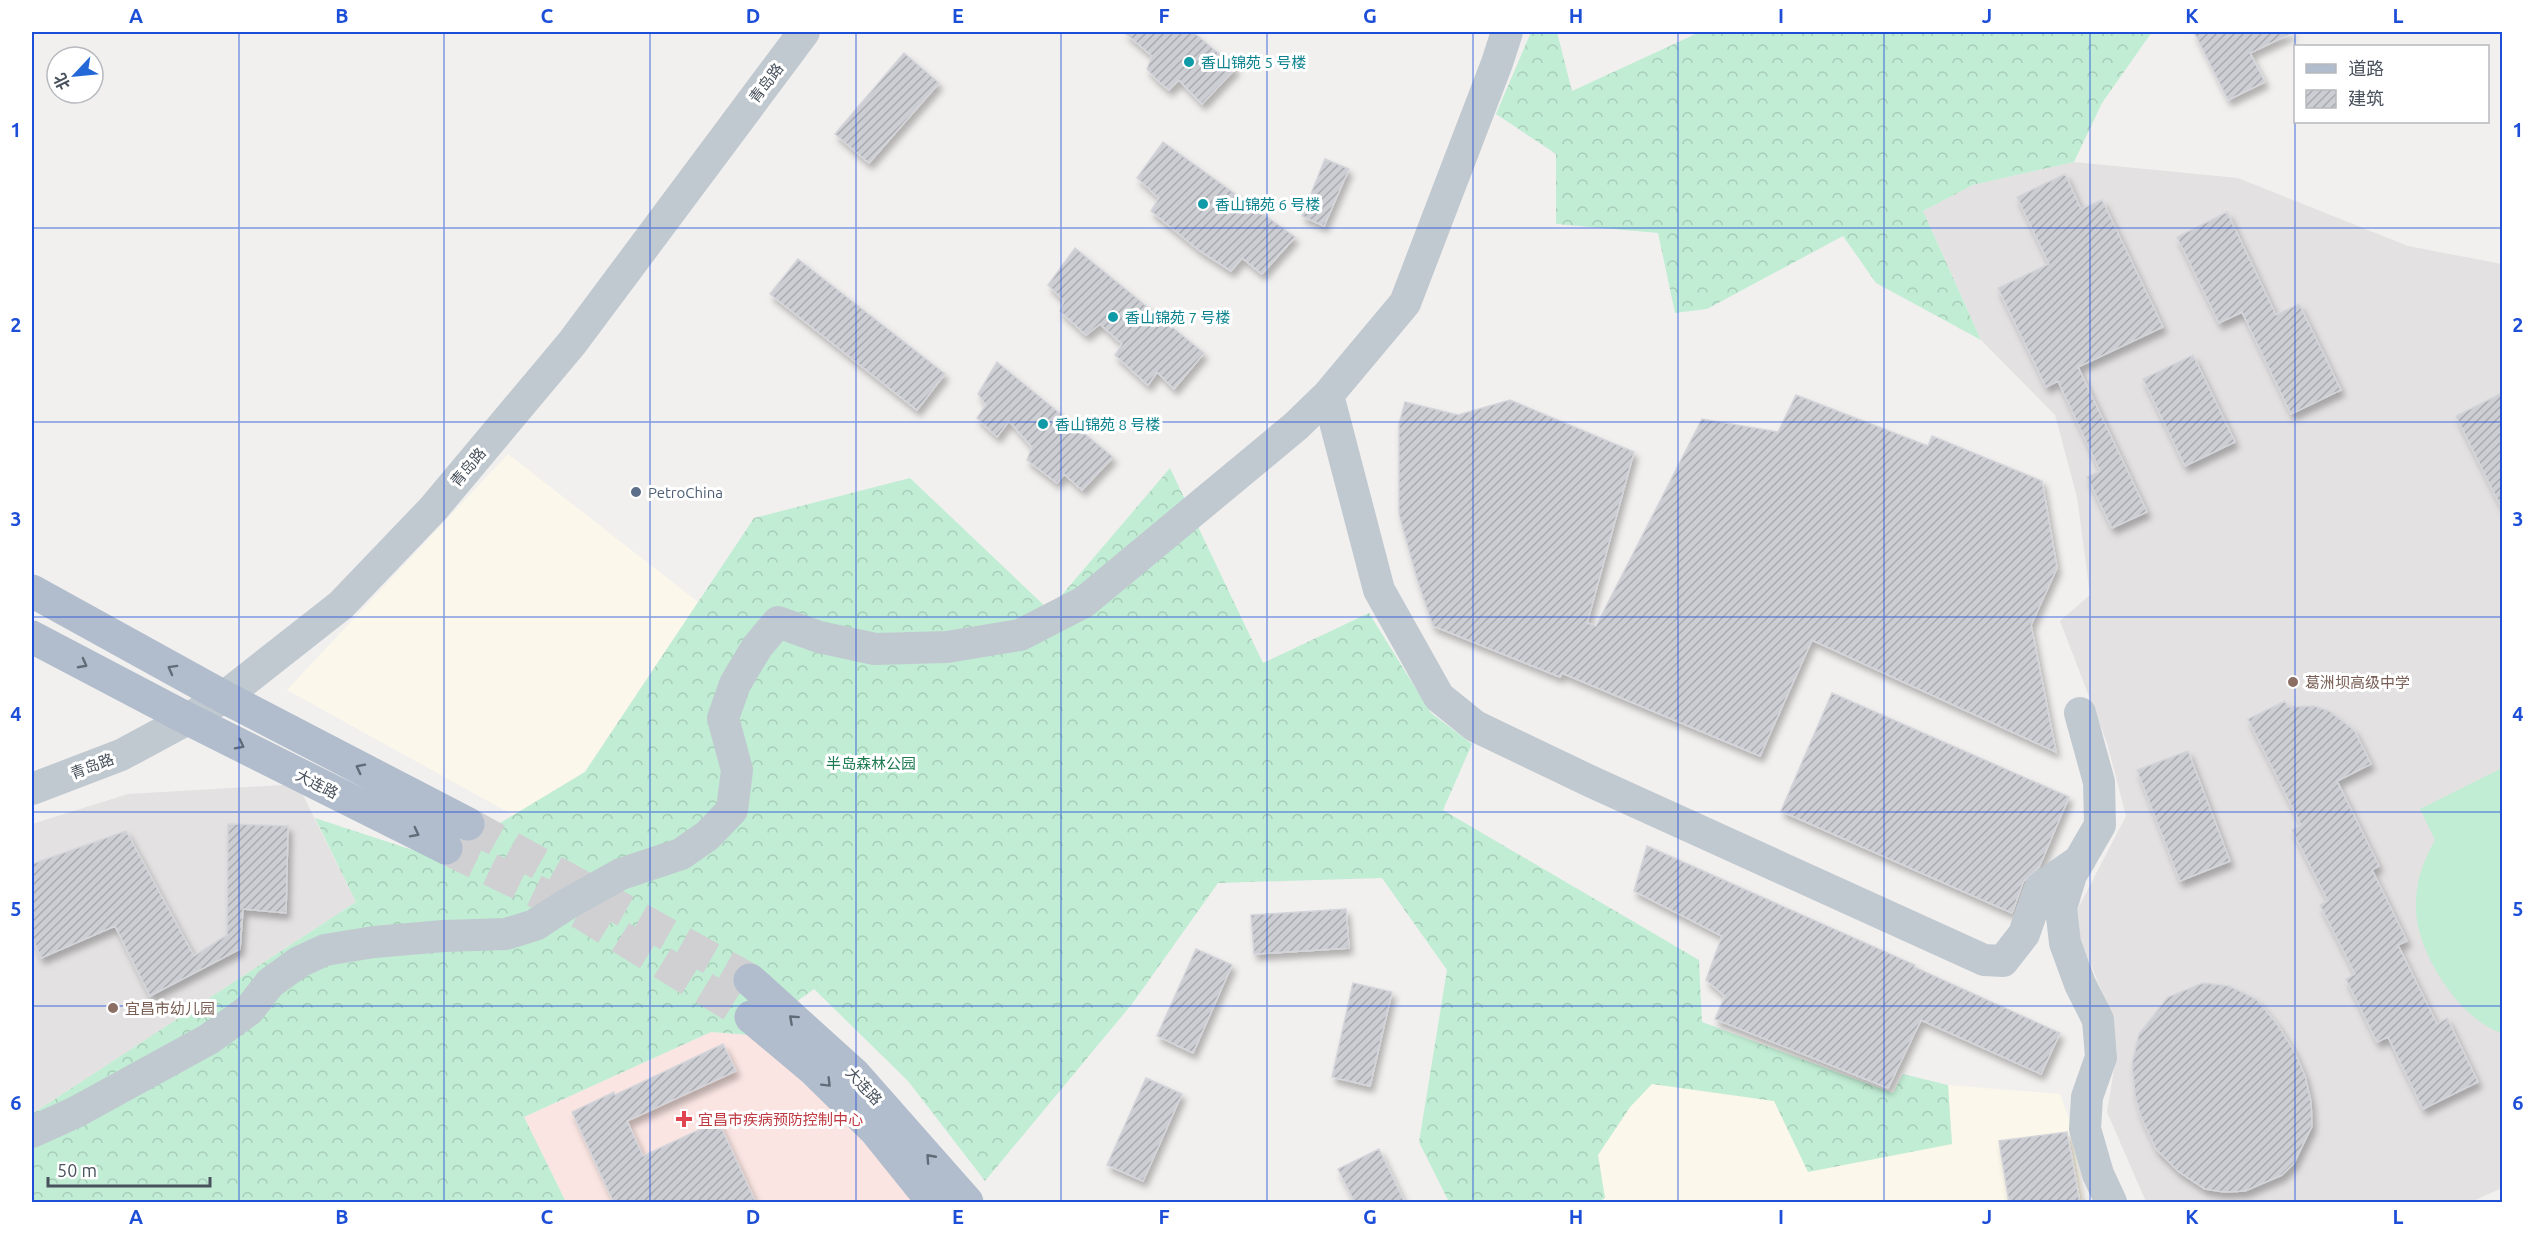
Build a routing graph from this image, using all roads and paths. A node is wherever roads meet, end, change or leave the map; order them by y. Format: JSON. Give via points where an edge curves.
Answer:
{"nodes":[{"id":1,"x":804,"y":32,"type":"edge"},
{"id":2,"x":1507,"y":32,"type":"edge"},
{"id":3,"x":1328,"y":395,"type":"junction"},
{"id":4,"x":32,"y":591,"type":"edge"},
{"id":5,"x":32,"y":637,"type":"edge"},
{"id":6,"x":224,"y":697,"type":"junction"},
{"id":7,"x":2080,"y":713,"type":"dead end"},
{"id":8,"x":188,"y":719,"type":"junction"},
{"id":9,"x":32,"y":789,"type":"edge"},
{"id":10,"x":468,"y":824,"type":"tunnel mouth"},
{"id":11,"x":446,"y":848,"type":"tunnel mouth"},
{"id":12,"x":2080,"y":860,"type":"junction"},
{"id":13,"x":750,"y":980,"type":"tunnel mouth"},
{"id":14,"x":751,"y":1017,"type":"tunnel mouth"},
{"id":15,"x":32,"y":1132,"type":"edge"},
{"id":16,"x":933,"y":1203,"type":"edge"},
{"id":17,"x":967,"y":1203,"type":"edge"},
{"id":18,"x":2111,"y":1203,"type":"edge"}],
"edges":[{"from":1,"to":6,"type":"street","name":"青岛路","via":[[572,343],[433,509],[340,605]]},
{"from":2,"to":3,"type":"street","via":[[1406,303]]},
{"from":3,"to":12,"type":"street","via":[[1379,590],[1439,697],[1475,726],[1984,960],[2003,961],[2024,934],[2040,888]]},
{"from":3,"to":15,"type":"street","via":[[1084,602],[1020,635],[947,647],[875,649],[778,622],[757,647],[735,684],[723,718],[737,770],[732,810],[708,836],[681,854],[621,874],[535,926],[506,934],[374,942],[325,950],[299,962],[270,983],[249,1010],[209,1039]]},
{"from":6,"to":4,"type":"main road","one_way":true},
{"from":5,"to":8,"type":"main road","name":"大连路","one_way":true},
{"from":6,"to":8,"type":"street","name":"青岛路"},
{"from":10,"to":6,"type":"main road","one_way":true},
{"from":7,"to":12,"type":"street","via":[[2098,782],[2100,825]]},
{"from":8,"to":9,"type":"street","name":"青岛路","via":[[121,755]]},
{"from":8,"to":11,"type":"main road","name":"大连路","one_way":true},
{"from":12,"to":18,"type":"street","via":[[2061,908],[2065,944],[2079,984],[2098,1020],[2101,1057],[2086,1096],[2085,1129]]},
{"from":17,"to":13,"type":"main road","name":"大连路","one_way":true,"via":[[854,1074]]},
{"from":14,"to":16,"type":"main road","name":"大连路","one_way":true,"via":[[813,1069],[874,1130]]}]}
